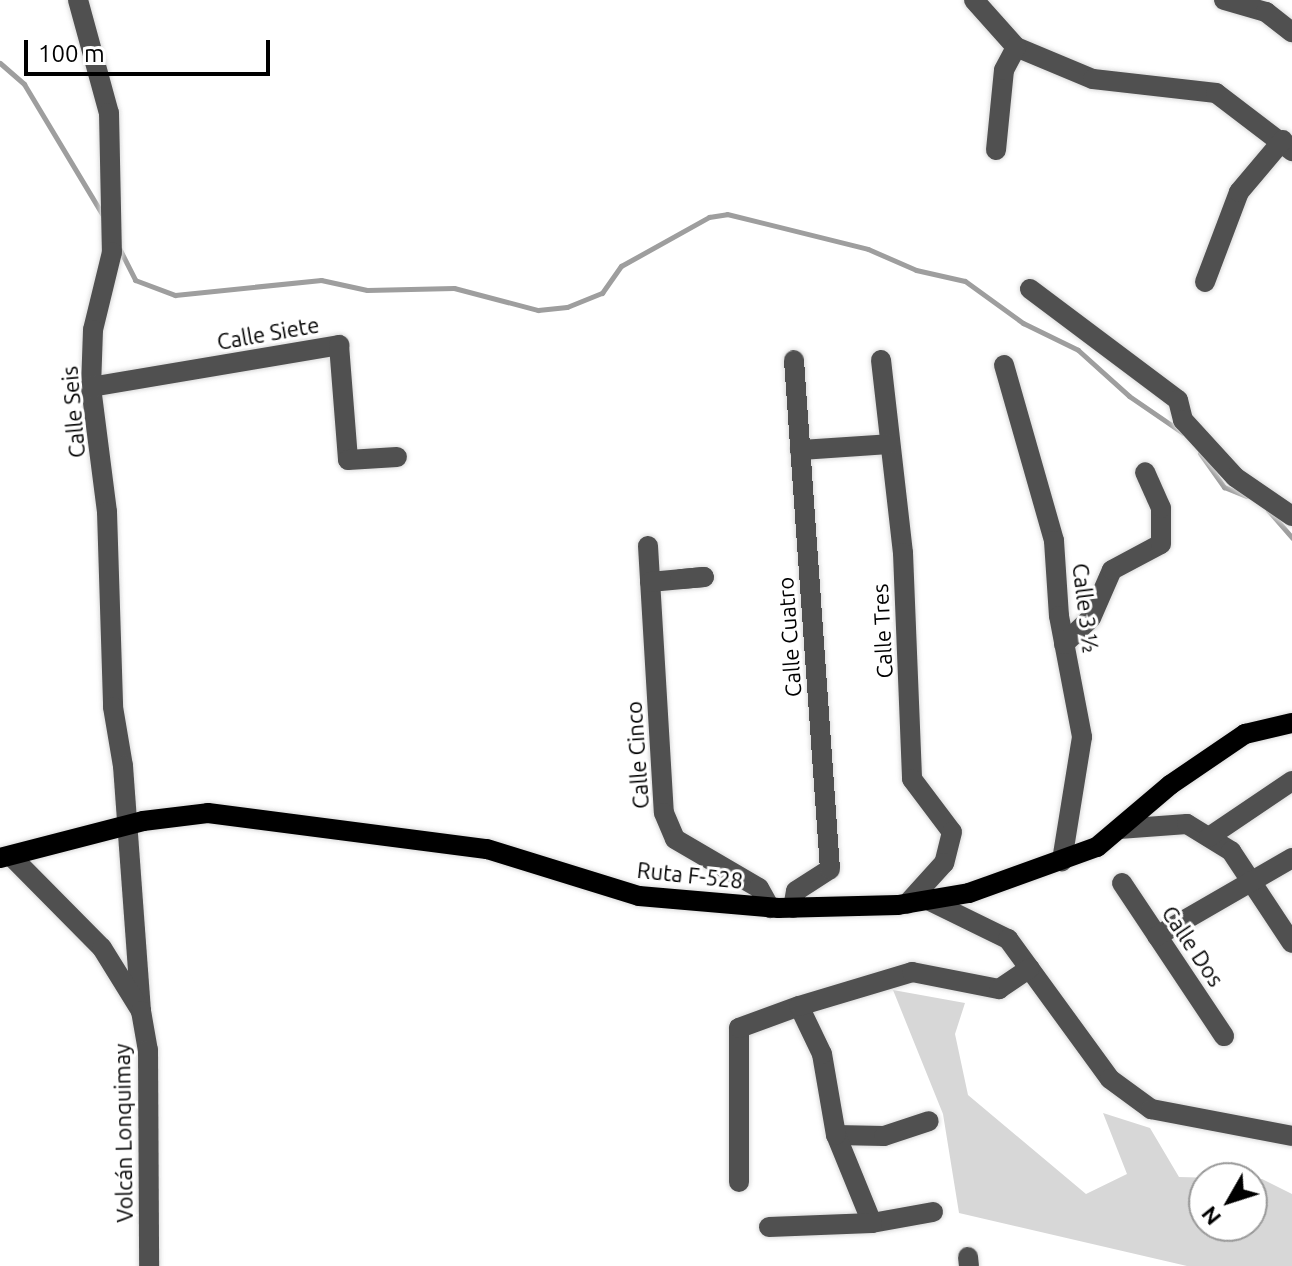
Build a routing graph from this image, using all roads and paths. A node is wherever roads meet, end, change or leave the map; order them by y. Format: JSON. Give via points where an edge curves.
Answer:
{"nodes":[{"id":1,"x":78,"y":0,"type":"edge"},
{"id":2,"x":974,"y":0,"type":"edge"},
{"id":3,"x":1224,"y":0,"type":"edge"},
{"id":4,"x":1292,"y":32,"type":"edge"},
{"id":5,"x":1016,"y":47,"type":"junction"},
{"id":6,"x":1287,"y":146,"type":"edge"},
{"id":7,"x":996,"y":150,"type":"dead end"},
{"id":8,"x":1205,"y":282,"type":"dead end"},
{"id":9,"x":1030,"y":289,"type":"dead end"},
{"id":10,"x":794,"y":360,"type":"dead end"},
{"id":11,"x":881,"y":360,"type":"dead end"},
{"id":12,"x":1004,"y":365,"type":"dead end"},
{"id":13,"x":91,"y":387,"type":"junction"},
{"id":14,"x":890,"y":444,"type":"junction"},
{"id":15,"x":800,"y":450,"type":"junction"},
{"id":16,"x":397,"y":457,"type":"dead end"},
{"id":17,"x":1145,"y":472,"type":"dead end"},
{"id":18,"x":1292,"y":516,"type":"edge"},
{"id":19,"x":648,"y":546,"type":"dead end"},
{"id":20,"x":680,"y":579,"type":"dead end"},
{"id":21,"x":650,"y":582,"type":"junction"},
{"id":22,"x":1064,"y":644,"type":"junction"},
{"id":23,"x":1292,"y":723,"type":"edge"},
{"id":24,"x":1292,"y":781,"type":"edge"},
{"id":25,"x":125,"y":825,"type":"junction"},
{"id":26,"x":1119,"y":829,"type":"junction"},
{"id":27,"x":1209,"y":837,"type":"junction"},
{"id":28,"x":6,"y":857,"type":"edge"},
{"id":29,"x":1292,"y":858,"type":"edge"},
{"id":30,"x":1062,"y":861,"type":"junction"},
{"id":31,"x":1250,"y":880,"type":"junction"},
{"id":32,"x":1122,"y":883,"type":"dead end"},
{"id":33,"x":929,"y":891,"type":"junction"},
{"id":34,"x":795,"y":900,"type":"junction"},
{"id":35,"x":770,"y":908,"type":"junction"},
{"id":36,"x":1157,"y":936,"type":"junction"},
{"id":37,"x":1292,"y":943,"type":"edge"},
{"id":38,"x":1030,"y":968,"type":"junction"},
{"id":39,"x":799,"y":1006,"type":"junction"},
{"id":40,"x":141,"y":1011,"type":"junction"},
{"id":41,"x":1224,"y":1036,"type":"dead end"},
{"id":42,"x":929,"y":1121,"type":"dead end"},
{"id":43,"x":836,"y":1135,"type":"junction"},
{"id":44,"x":1292,"y":1136,"type":"edge"},
{"id":45,"x":739,"y":1182,"type":"dead end"},
{"id":46,"x":933,"y":1212,"type":"dead end"},
{"id":47,"x":872,"y":1223,"type":"junction"},
{"id":48,"x":769,"y":1227,"type":"dead end"},
{"id":49,"x":149,"y":1266,"type":"edge"}],
"edges":[{"from":1,"to":13,"type":"street","name":"Calle Seis","via":[[109,113],[112,252],[93,330]]},
{"from":2,"to":5,"type":"street"},
{"from":3,"to":4,"type":"street","via":[[1266,12]]},
{"from":5,"to":6,"type":"street","via":[[1093,79],[1216,93]]},
{"from":5,"to":7,"type":"street","via":[[1004,70]]},
{"from":6,"to":8,"type":"street","via":[[1239,192]]},
{"from":9,"to":18,"type":"street","via":[[1178,400],[1183,420],[1235,477]]},
{"from":10,"to":15,"type":"street","name":"Calle Cuatro"},
{"from":11,"to":14,"type":"street","name":"Calle Tres"},
{"from":12,"to":22,"type":"street","name":"Calle 3 ½","via":[[1054,541]]},
{"from":13,"to":16,"type":"street","name":"Calle Siete","via":[[339,345],[348,460]]},
{"from":13,"to":25,"type":"street","name":"Calle Seis","via":[[107,512],[110,656]]},
{"from":14,"to":15,"type":"street"},
{"from":14,"to":33,"type":"street","name":"Calle Tres","via":[[903,553],[912,779],[952,832]]},
{"from":15,"to":34,"type":"street","name":"Calle Cuatro","via":[[830,869]]},
{"from":17,"to":22,"type":"street","via":[[1161,508],[1161,544],[1117,564],[1091,618]]},
{"from":19,"to":21,"type":"street","name":"Calle Cinco"},
{"from":20,"to":21,"type":"street","via":[[704,577]]},
{"from":21,"to":35,"type":"street","name":"Calle Cinco","via":[[664,813],[675,839],[759,888]]},
{"from":22,"to":30,"type":"street","name":"Calle 3 ½","via":[[1082,737]]},
{"from":23,"to":26,"type":"main road","name":"Ruta F-528","via":[[1245,734]]},
{"from":24,"to":27,"type":"street"},
{"from":25,"to":28,"type":"main road","name":"Ruta F-528"},
{"from":25,"to":35,"type":"main road","name":"Ruta F-528","via":[[208,813],[487,849],[639,896]]},
{"from":25,"to":40,"type":"street","name":"Calle Seis"},
{"from":26,"to":27,"type":"street","via":[[1187,824]]},
{"from":26,"to":30,"type":"main road","name":"Ruta F-528","via":[[1097,847]]},
{"from":27,"to":31,"type":"street","via":[[1231,851]]},
{"from":28,"to":40,"type":"street","name":"Volcán Lonquimay","via":[[102,948]]},
{"from":29,"to":31,"type":"street"},
{"from":30,"to":33,"type":"main road","name":"Ruta F-528"},
{"from":31,"to":36,"type":"street"},
{"from":31,"to":37,"type":"street"},
{"from":32,"to":36,"type":"street","name":"Calle Dos"},
{"from":33,"to":34,"type":"main road","name":"Ruta F-528","via":[[907,904]]},
{"from":33,"to":38,"type":"street","via":[[1008,939]]},
{"from":34,"to":35,"type":"main road","name":"Ruta F-528"},
{"from":36,"to":41,"type":"street","name":"Calle Dos"},
{"from":38,"to":39,"type":"street","via":[[999,989],[912,972]]},
{"from":38,"to":44,"type":"street","via":[[1110,1079],[1151,1109]]},
{"from":39,"to":43,"type":"street","via":[[822,1054]]},
{"from":39,"to":45,"type":"street","via":[[739,1028]]},
{"from":40,"to":49,"type":"street","name":"Volcán Lonquimay","via":[[148,1050]]},
{"from":42,"to":43,"type":"street","via":[[884,1136]]},
{"from":43,"to":47,"type":"street"},
{"from":46,"to":47,"type":"street"},
{"from":47,"to":48,"type":"street"}]}
